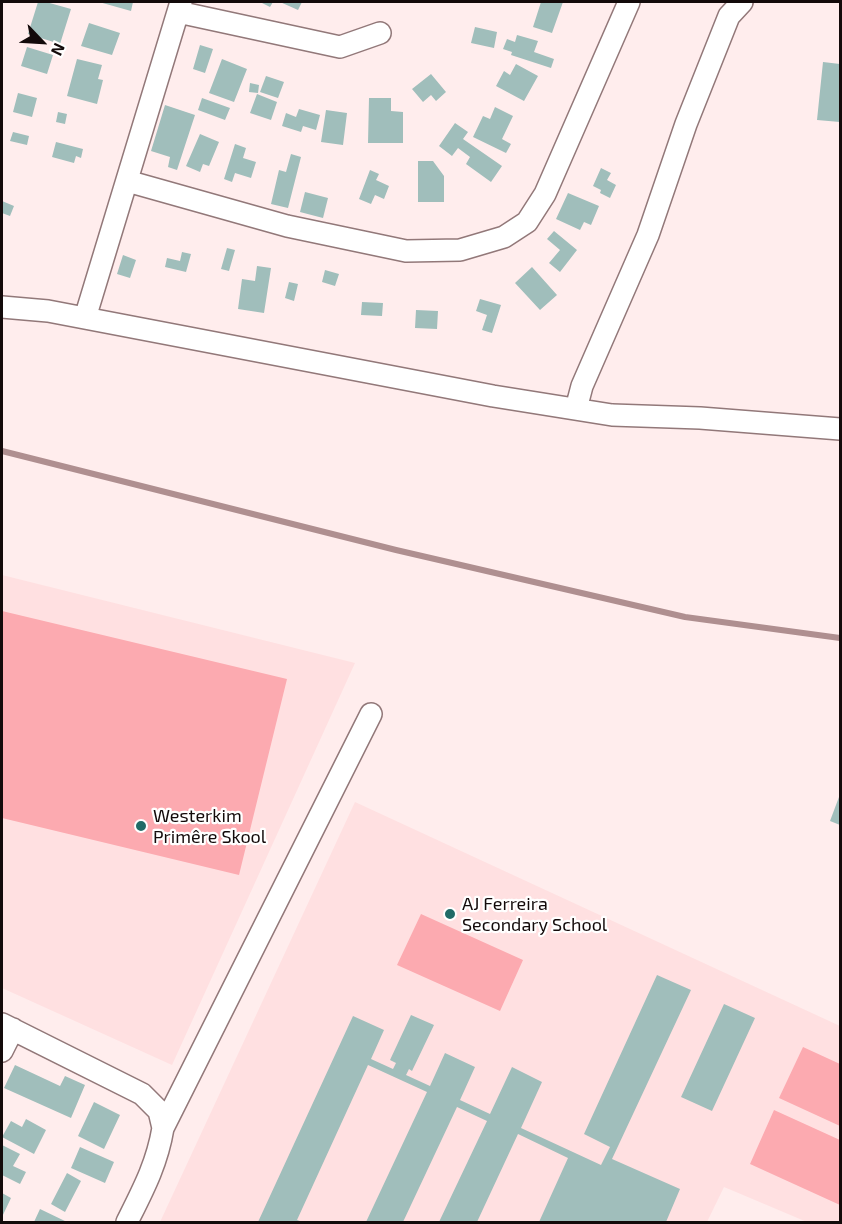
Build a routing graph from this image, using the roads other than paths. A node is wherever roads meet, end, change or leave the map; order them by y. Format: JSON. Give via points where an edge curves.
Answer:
{"nodes":[{"id":1,"x":629,"y":2,"type":"edge"},
{"id":2,"x":742,"y":2,"type":"edge"},
{"id":3,"x":179,"y":7,"type":"edge"},
{"id":4,"x":380,"y":33,"type":"dead end"},
{"id":5,"x":127,"y":181,"type":"junction"},
{"id":6,"x":2,"y":307,"type":"edge"},
{"id":7,"x":85,"y":318,"type":"junction"},
{"id":8,"x":576,"y":410,"type":"junction"},
{"id":9,"x":840,"y":429,"type":"edge"},
{"id":10,"x":371,"y":714,"type":"dead end"},
{"id":11,"x":7,"y":1026,"type":"edge"},
{"id":12,"x":2,"y":1051,"type":"edge"},
{"id":13,"x":163,"y":1128,"type":"junction"},
{"id":14,"x":127,"y":1222,"type":"edge"}],
"edges":[{"from":1,"to":5,"type":"street","via":[[545,194],[527,222],[504,237],[460,250],[406,251],[287,226]]},
{"from":2,"to":8,"type":"street","via":[[729,16],[648,235],[582,386]]},
{"from":3,"to":4,"type":"street","via":[[340,48]]},
{"from":3,"to":5,"type":"street"},
{"from":5,"to":7,"type":"street"},
{"from":6,"to":7,"type":"street"},
{"from":7,"to":8,"type":"street"},
{"from":8,"to":9,"type":"street"},
{"from":10,"to":13,"type":"street"},
{"from":11,"to":12,"type":"street"},
{"from":11,"to":13,"type":"street","via":[[142,1094],[159,1111]]},
{"from":13,"to":14,"type":"street","via":[[150,1176]]}]}
